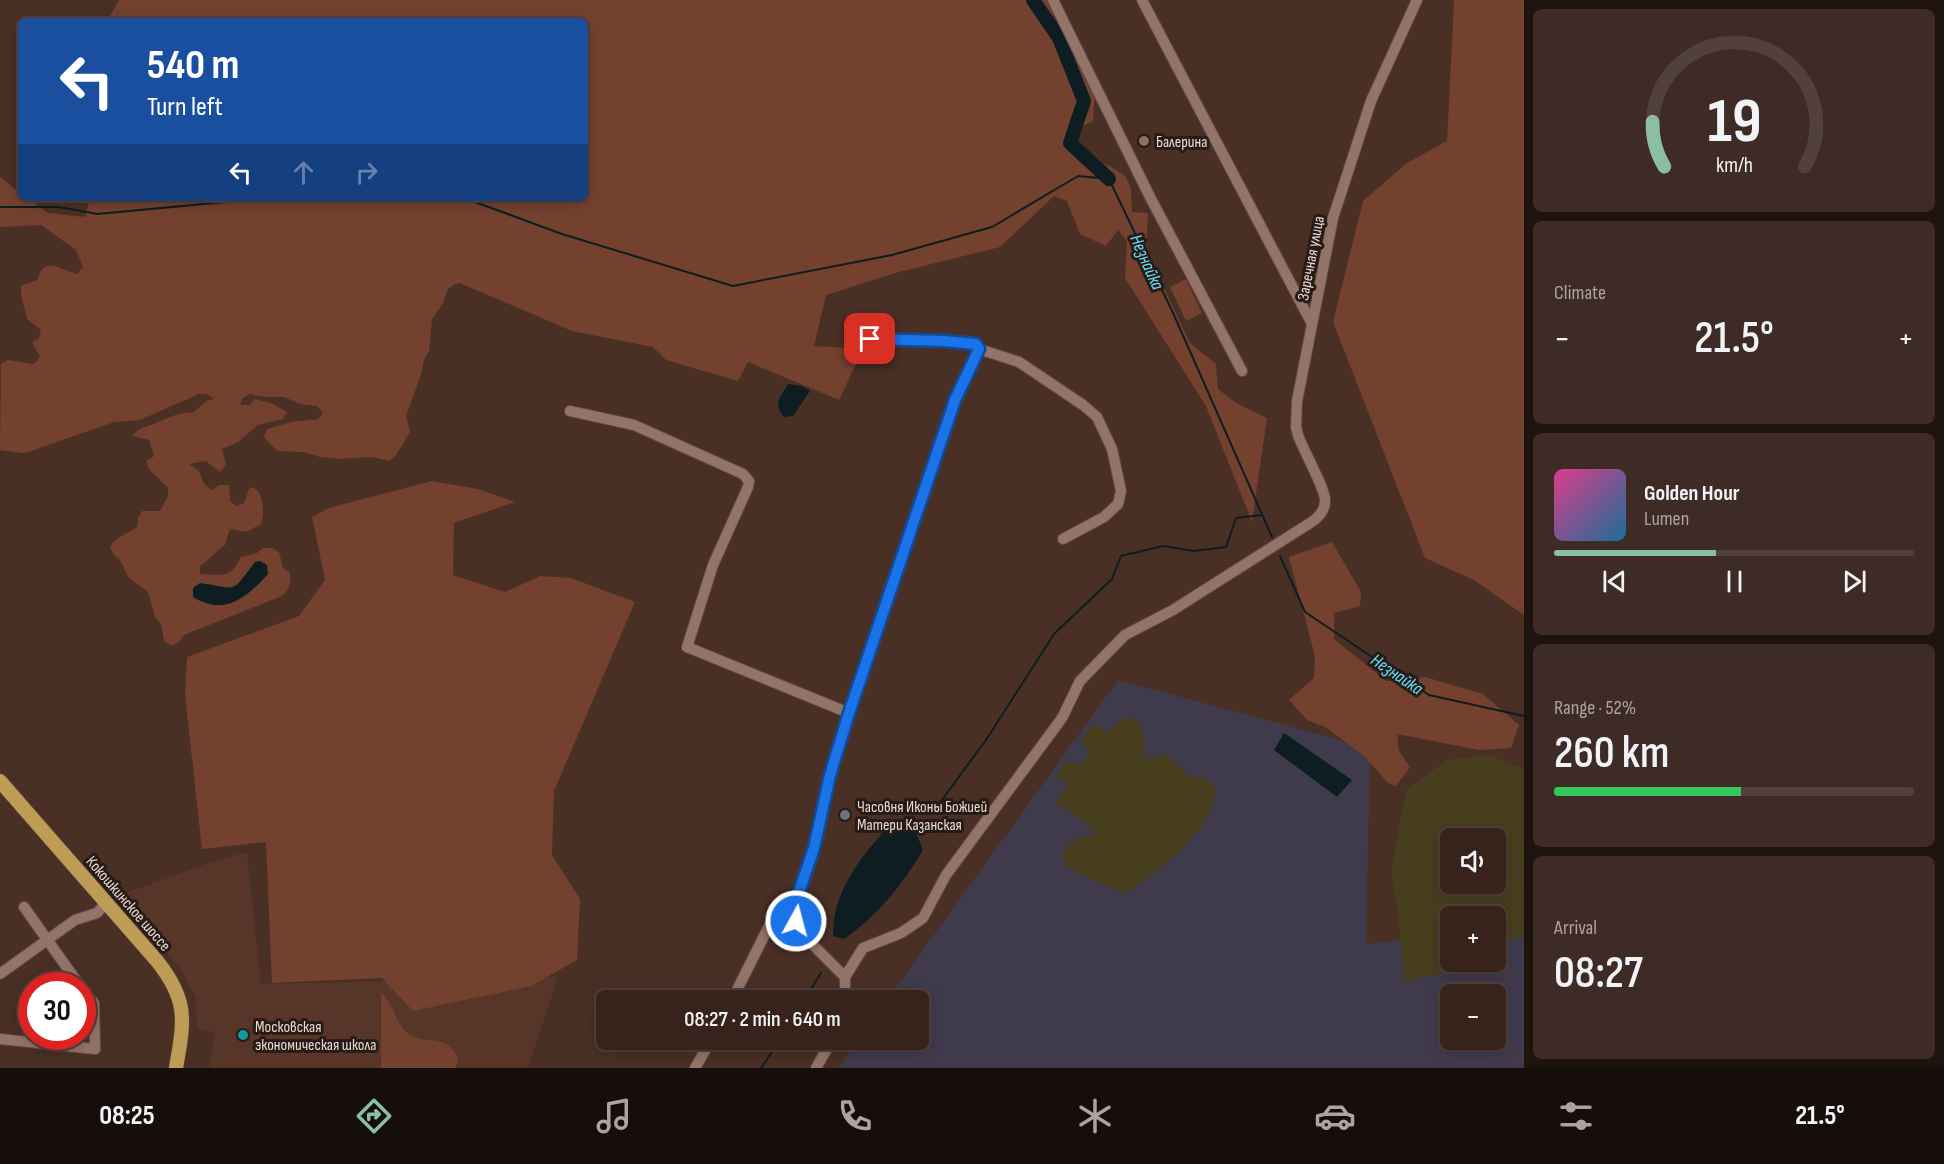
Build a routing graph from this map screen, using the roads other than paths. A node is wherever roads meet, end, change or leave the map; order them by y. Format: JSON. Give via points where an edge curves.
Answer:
{"nodes":[{"id":1,"x":1053,"y":0,"type":"edge"},
{"id":2,"x":1142,"y":0,"type":"edge"},
{"id":3,"x":1417,"y":0,"type":"edge"},
{"id":4,"x":1312,"y":324,"type":"junction"},
{"id":5,"x":870,"y":339,"type":"dead end"},
{"id":6,"x":979,"y":349,"type":"junction"},
{"id":7,"x":1242,"y":371,"type":"dead end"},
{"id":8,"x":570,"y":411,"type":"dead end"},
{"id":9,"x":1063,"y":539,"type":"dead end"},
{"id":10,"x":849,"y":713,"type":"junction"},
{"id":11,"x":0,"y":781,"type":"edge"},
{"id":12,"x":106,"y":903,"type":"junction"},
{"id":13,"x":795,"y":904,"type":"junction"},
{"id":14,"x":24,"y":907,"type":"dead end"},
{"id":15,"x":48,"y":940,"type":"junction"},
{"id":16,"x":70,"y":972,"type":"edge"},
{"id":17,"x":0,"y":974,"type":"edge"},
{"id":18,"x":845,"y":977,"type":"junction"},
{"id":19,"x":737,"y":990,"type":"edge"},
{"id":20,"x":844,"y":990,"type":"edge"},
{"id":21,"x":0,"y":1039,"type":"edge"},
{"id":22,"x":18,"y":1041,"type":"edge"},
{"id":23,"x":705,"y":1050,"type":"edge"},
{"id":24,"x":826,"y":1050,"type":"edge"},
{"id":25,"x":176,"y":1068,"type":"edge"},
{"id":26,"x":695,"y":1068,"type":"edge"},
{"id":27,"x":816,"y":1068,"type":"edge"}],
"edges":[{"from":1,"to":7,"type":"street"},
{"from":2,"to":4,"type":"street"},
{"from":3,"to":4,"type":"street","name":"Заречная улица","via":[[1371,101],[1332,218]]},
{"from":4,"to":18,"type":"street","name":"Заречная улица","via":[[1297,401],[1296,427],[1325,497],[1324,509],[1310,524],[1173,610],[1125,635],[1080,681],[1062,718],[946,875],[923,918],[901,933],[863,948]]},
{"from":5,"to":6,"type":"street","via":[[944,341],[976,344]]},
{"from":6,"to":9,"type":"street","via":[[1019,362],[1083,405],[1097,417],[1112,449],[1121,491],[1118,504],[1104,517]]},
{"from":6,"to":10,"type":"street","via":[[955,400]]},
{"from":8,"to":10,"type":"street","via":[[634,425],[743,474],[749,481],[748,487],[713,565],[687,647]]},
{"from":10,"to":13,"type":"street","via":[[814,848]]},
{"from":11,"to":12,"type":"main road","name":"Кокошкинское шоссе"},
{"from":12,"to":15,"type":"street","via":[[97,913],[75,920]]},
{"from":12,"to":25,"type":"main road","name":"Кокошкинское шоссе","via":[[162,968],[177,992],[183,1020]]},
{"from":13,"to":18,"type":"street","via":[[800,932]]},
{"from":13,"to":19,"type":"street","via":[[775,914]]},
{"from":14,"to":15,"type":"street"},
{"from":15,"to":16,"type":"street"},
{"from":15,"to":17,"type":"street"},
{"from":18,"to":20,"type":"street"},
{"from":21,"to":22,"type":"street"},
{"from":23,"to":26,"type":"street"},
{"from":24,"to":27,"type":"street"}]}
